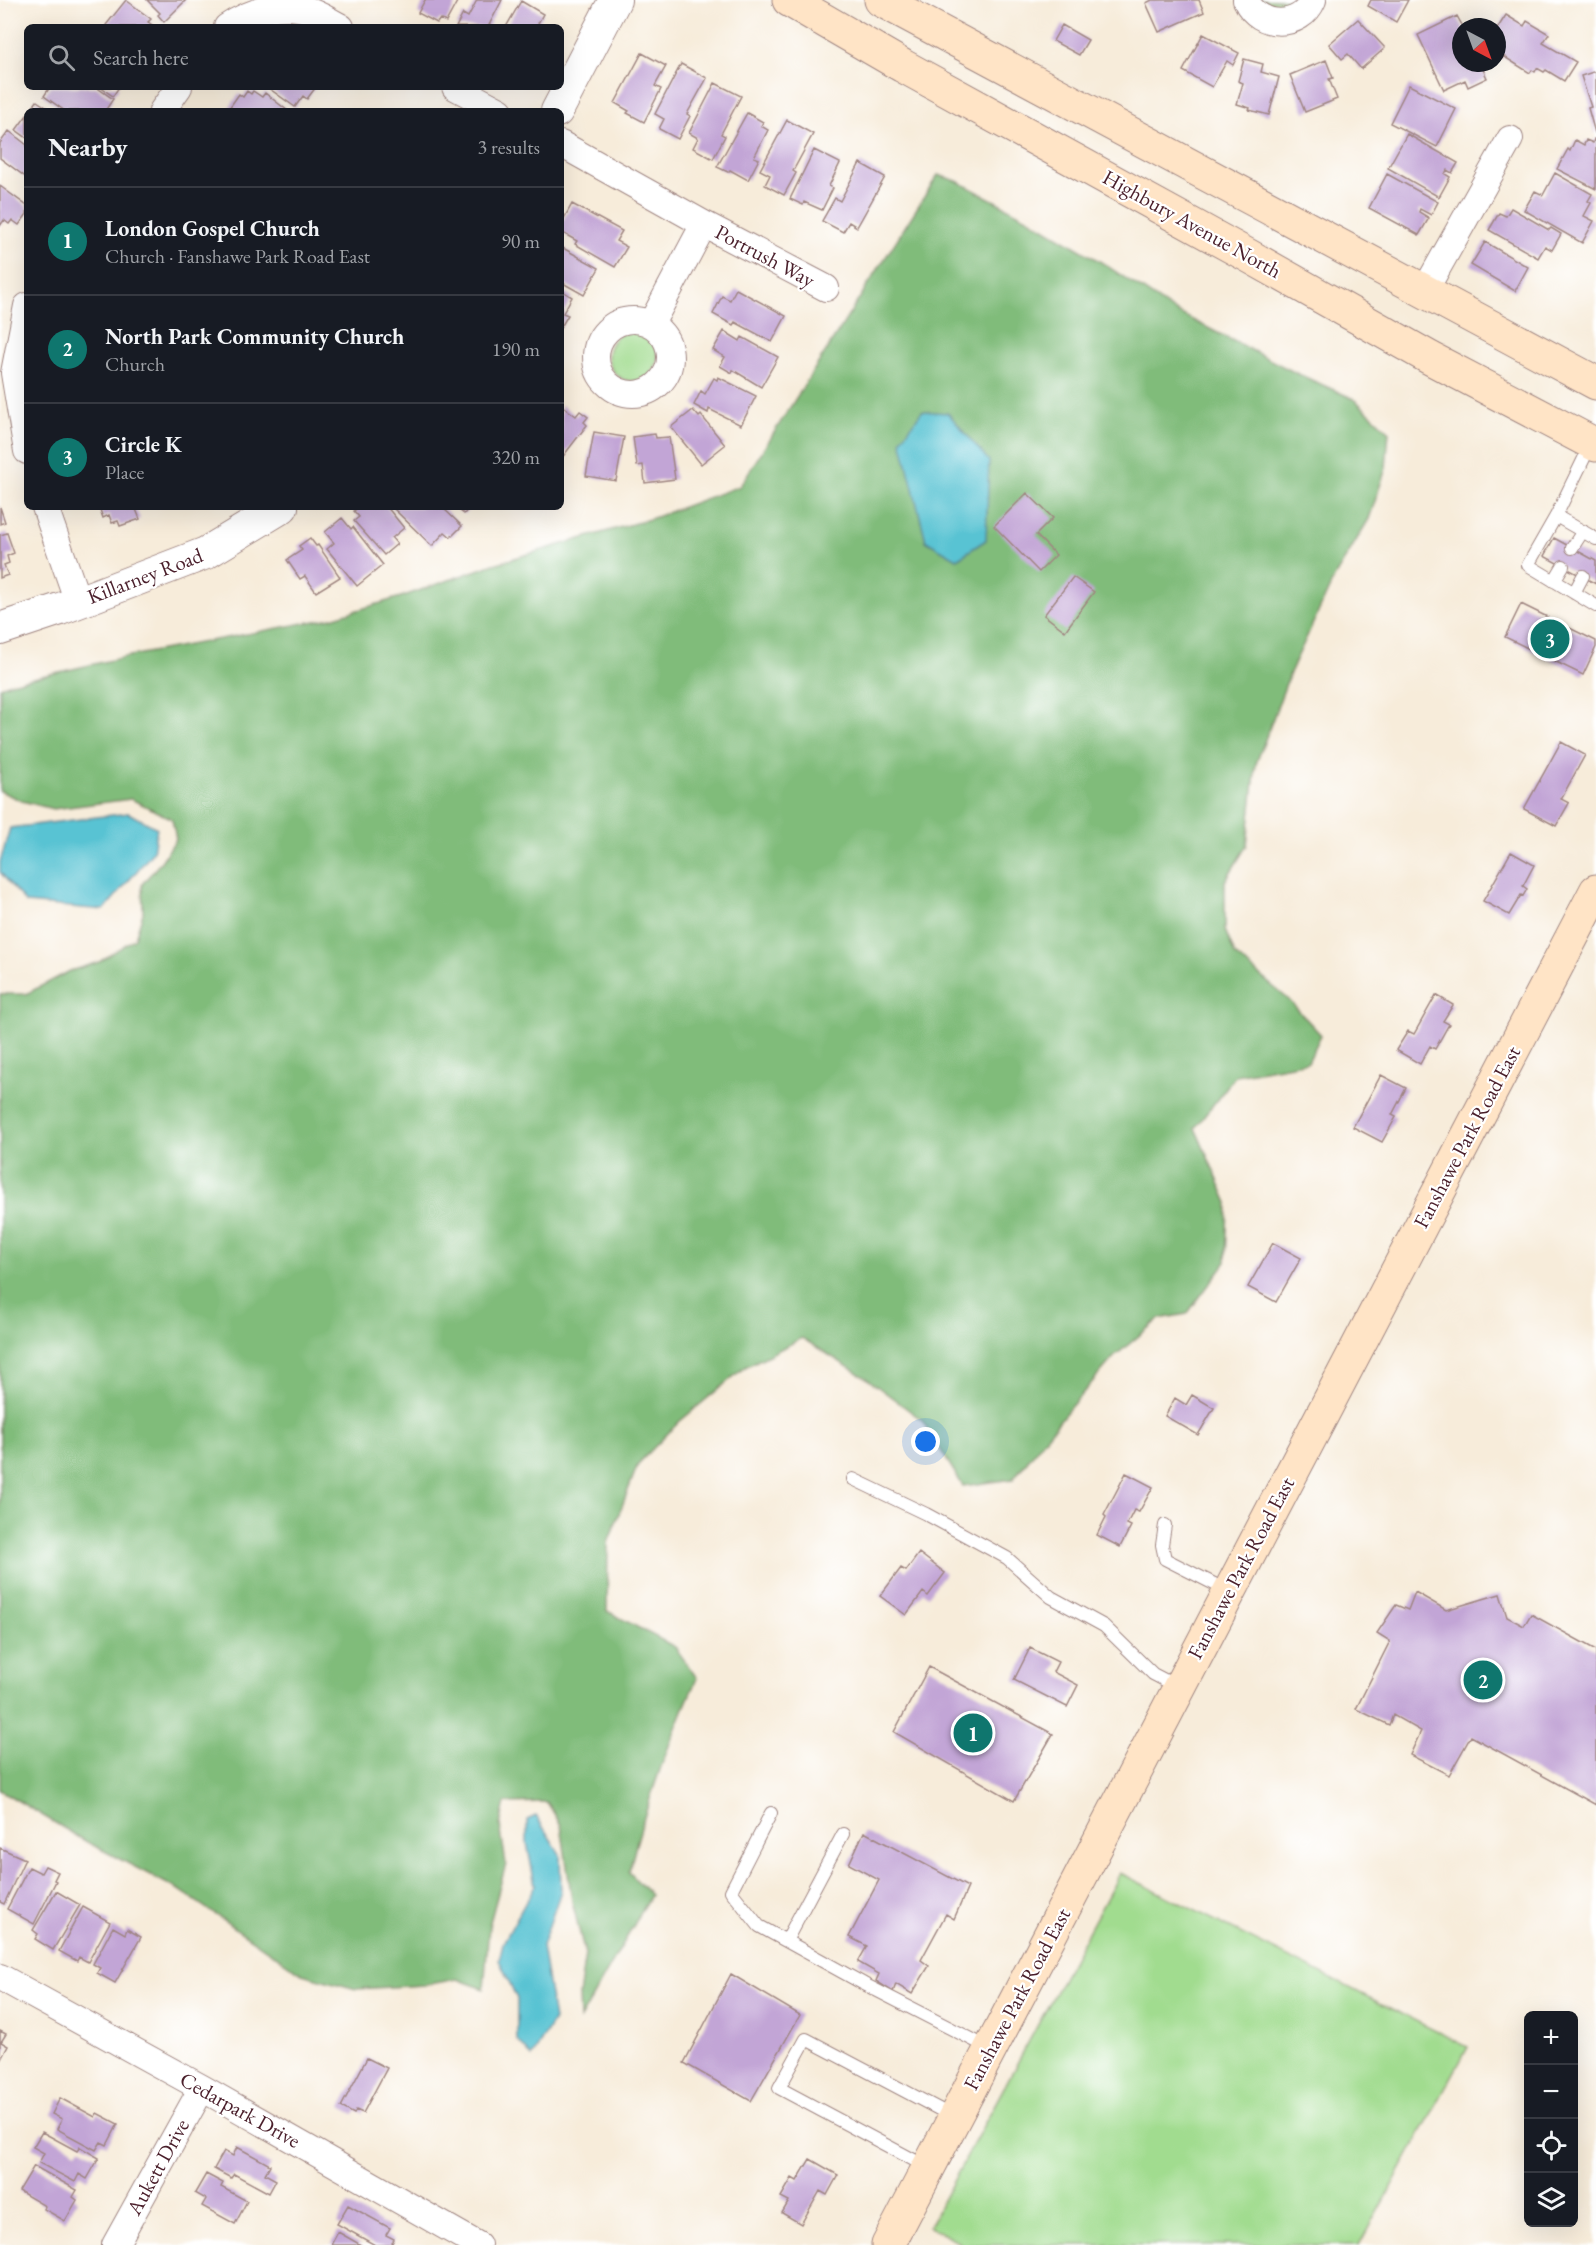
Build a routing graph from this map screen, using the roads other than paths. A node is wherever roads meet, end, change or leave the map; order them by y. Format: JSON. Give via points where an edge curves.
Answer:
{"nodes":[{"id":1,"x":615,"y":0,"type":"edge"},
{"id":2,"x":789,"y":0,"type":"edge"},
{"id":3,"x":881,"y":0,"type":"edge"},
{"id":4,"x":1246,"y":0,"type":"edge"},
{"id":5,"x":1313,"y":0,"type":"edge"},
{"id":6,"x":233,"y":24,"type":"edge"},
{"id":7,"x":336,"y":24,"type":"edge"},
{"id":8,"x":177,"y":90,"type":"edge"},
{"id":9,"x":461,"y":90,"type":"edge"},
{"id":10,"x":164,"y":108,"type":"edge"},
{"id":11,"x":494,"y":108,"type":"edge"},
{"id":12,"x":559,"y":108,"type":"edge"},
{"id":13,"x":1510,"y":139,"type":"dead end"},
{"id":14,"x":564,"y":146,"type":"edge"},
{"id":15,"x":704,"y":224,"type":"junction"},
{"id":16,"x":826,"y":288,"type":"dead end"},
{"id":17,"x":1424,"y":292,"type":"junction"},
{"id":18,"x":24,"y":321,"type":"edge"},
{"id":19,"x":651,"y":324,"type":"dead end"},
{"id":20,"x":1596,"y":383,"type":"edge"},
{"id":21,"x":24,"y":433,"type":"edge"},
{"id":22,"x":1594,"y":444,"type":"edge"},
{"id":23,"x":46,"y":510,"type":"edge"},
{"id":24,"x":277,"y":510,"type":"edge"},
{"id":25,"x":1557,"y":516,"type":"junction"},
{"id":26,"x":1582,"y":531,"type":"junction"},
{"id":27,"x":1596,"y":538,"type":"edge"},
{"id":28,"x":1572,"y":548,"type":"dead end"},
{"id":29,"x":1563,"y":566,"type":"dead end"},
{"id":30,"x":1583,"y":576,"type":"dead end"},
{"id":31,"x":1554,"y":581,"type":"junction"},
{"id":32,"x":1574,"y":593,"type":"junction"},
{"id":33,"x":78,"y":602,"type":"junction"},
{"id":34,"x":1595,"y":604,"type":"edge"},
{"id":35,"x":0,"y":629,"type":"edge"},
{"id":36,"x":1596,"y":891,"type":"edge"},
{"id":37,"x":853,"y":1479,"type":"dead end"},
{"id":38,"x":1165,"y":1525,"type":"dead end"},
{"id":39,"x":1229,"y":1591,"type":"junction"},
{"id":40,"x":1179,"y":1687,"type":"junction"},
{"id":41,"x":771,"y":1813,"type":"dead end"},
{"id":42,"x":843,"y":1834,"type":"dead end"},
{"id":43,"x":786,"y":1941,"type":"junction"},
{"id":44,"x":0,"y":1977,"type":"edge"},
{"id":45,"x":991,"y":2049,"type":"junction"},
{"id":46,"x":202,"y":2088,"type":"junction"},
{"id":47,"x":955,"y":2117,"type":"junction"},
{"id":48,"x":928,"y":2168,"type":"junction"},
{"id":49,"x":463,"y":2242,"type":"edge"},
{"id":50,"x":115,"y":2245,"type":"edge"},
{"id":51,"x":888,"y":2245,"type":"edge"}],
"edges":[{"from":1,"to":12,"type":"street"},
{"from":2,"to":22,"type":"main road","name":"Highbury Avenue North","via":[[1430,358]]},
{"from":3,"to":17,"type":"main road"},
{"from":4,"to":5,"type":"street","via":[[1257,15],[1280,22],[1303,14]]},
{"from":6,"to":7,"type":"street","via":[[258,11],[281,7],[310,10]]},
{"from":8,"to":10,"type":"street"},
{"from":9,"to":11,"type":"street"},
{"from":13,"to":17,"type":"street"},
{"from":14,"to":15,"type":"street","name":"Portrush Way"},
{"from":15,"to":16,"type":"street","name":"Portrush Way"},
{"from":15,"to":19,"type":"street","name":"Portrush Way"},
{"from":17,"to":20,"type":"main road"},
{"from":18,"to":21,"type":"street","via":[[14,373]]},
{"from":22,"to":25,"type":"lane"},
{"from":23,"to":33,"type":"street"},
{"from":24,"to":33,"type":"street","name":"Killarney Road","via":[[206,553]]},
{"from":25,"to":26,"type":"lane"},
{"from":25,"to":31,"type":"lane","via":[[1528,565]]},
{"from":26,"to":27,"type":"lane"},
{"from":26,"to":28,"type":"lane"},
{"from":29,"to":31,"type":"lane"},
{"from":30,"to":32,"type":"lane"},
{"from":31,"to":32,"type":"lane"},
{"from":32,"to":34,"type":"lane"},
{"from":33,"to":35,"type":"street","name":"Killarney Road"},
{"from":36,"to":39,"type":"main road","name":"Fanshawe Park Road East"},
{"from":37,"to":40,"type":"lane","via":[[1007,1558],[1051,1597],[1104,1626],[1153,1674]]},
{"from":38,"to":39,"type":"lane","via":[[1165,1559]]},
{"from":39,"to":40,"type":"main road","name":"Fanshawe Park Road East"},
{"from":40,"to":45,"type":"main road","name":"Fanshawe Park Road East"},
{"from":41,"to":43,"type":"lane","via":[[730,1891],[759,1926]]},
{"from":42,"to":43,"type":"lane"},
{"from":43,"to":45,"type":"lane"},
{"from":44,"to":46,"type":"street","name":"Cedarpark Drive"},
{"from":45,"to":47,"type":"main road","name":"Fanshawe Park Road East"},
{"from":46,"to":49,"type":"street","name":"Cedarpark Drive"},
{"from":46,"to":50,"type":"street","name":"Aukett Drive"},
{"from":47,"to":48,"type":"main road","name":"Fanshawe Park Road East"},
{"from":47,"to":48,"type":"lane","via":[[806,2039],[779,2088]]},
{"from":48,"to":51,"type":"main road","name":"Fanshawe Park Road East"}]}
